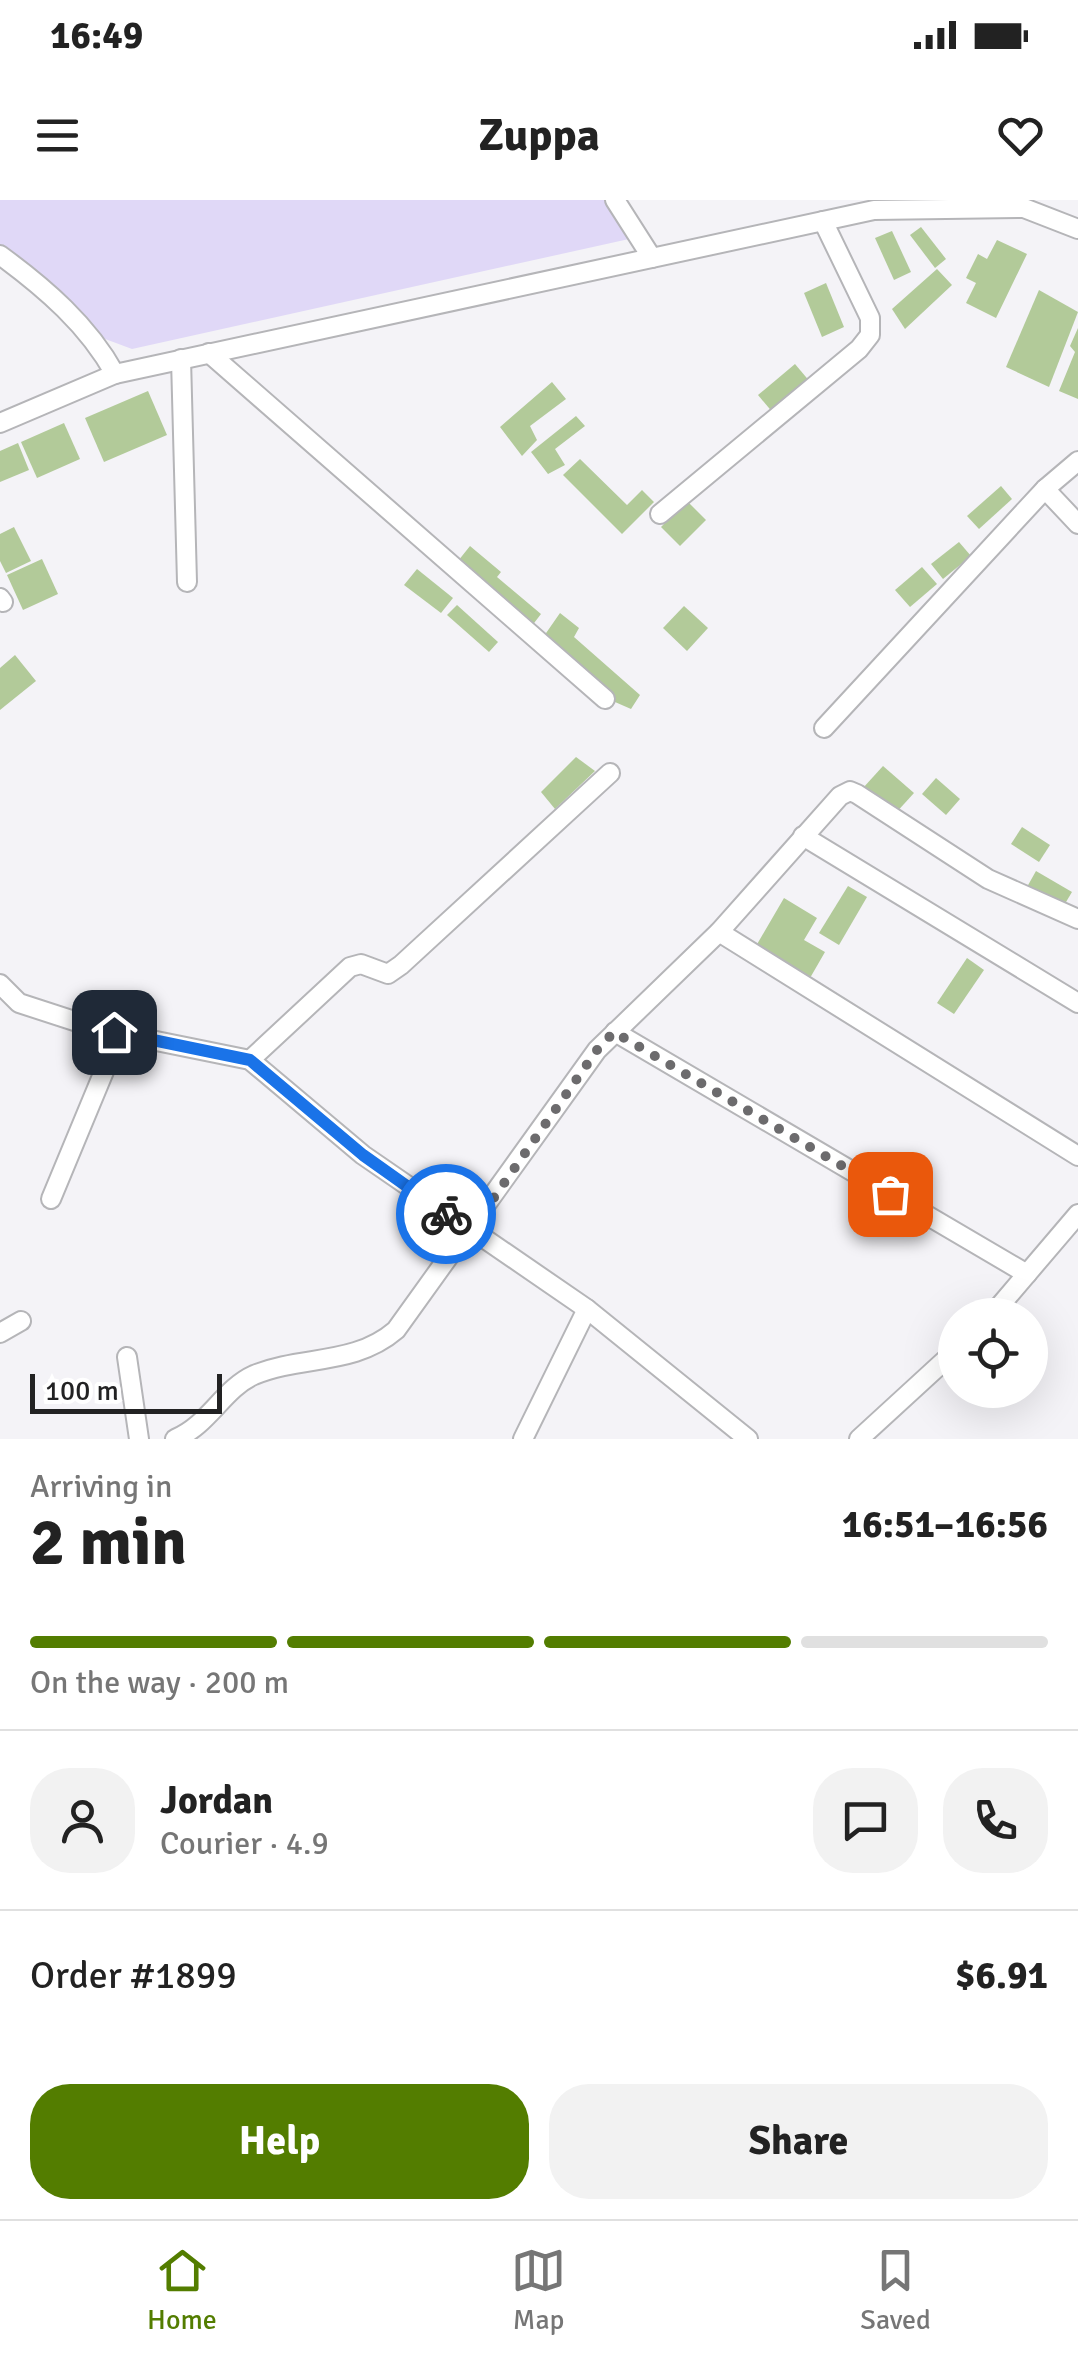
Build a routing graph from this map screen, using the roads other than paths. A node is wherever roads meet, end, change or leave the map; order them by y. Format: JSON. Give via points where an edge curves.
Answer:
{"nodes":[{"id":1,"x":616,"y":200,"type":"edge"},
{"id":2,"x":1024,"y":204,"type":"edge"},
{"id":3,"x":872,"y":205,"type":"edge"},
{"id":4,"x":823,"y":221,"type":"junction"},
{"id":5,"x":1078,"y":229,"type":"edge"},
{"id":6,"x":0,"y":255,"type":"edge"},
{"id":7,"x":652,"y":258,"type":"junction"},
{"id":8,"x":209,"y":354,"type":"junction"},
{"id":9,"x":181,"y":360,"type":"junction"},
{"id":10,"x":115,"y":374,"type":"junction"},
{"id":11,"x":0,"y":423,"type":"edge"},
{"id":12,"x":1078,"y":460,"type":"edge"},
{"id":13,"x":1045,"y":489,"type":"junction"},
{"id":14,"x":660,"y":514,"type":"dead end"},
{"id":15,"x":1078,"y":524,"type":"edge"},
{"id":16,"x":187,"y":582,"type":"dead end"},
{"id":17,"x":604,"y":698,"type":"dead end"},
{"id":18,"x":824,"y":728,"type":"dead end"},
{"id":19,"x":610,"y":773,"type":"dead end"},
{"id":20,"x":803,"y":836,"type":"junction"},
{"id":21,"x":1078,"y":919,"type":"edge"},
{"id":22,"x":719,"y":932,"type":"junction"},
{"id":23,"x":0,"y":984,"type":"edge"},
{"id":24,"x":1078,"y":1003,"type":"edge"},
{"id":25,"x":114,"y":1032,"type":"junction"},
{"id":26,"x":614,"y":1032,"type":"junction"},
{"id":27,"x":250,"y":1060,"type":"junction"},
{"id":28,"x":1078,"y":1156,"type":"edge"},
{"id":29,"x":51,"y":1199,"type":"dead end"},
{"id":30,"x":1078,"y":1214,"type":"edge"},
{"id":31,"x":470,"y":1232,"type":"junction"},
{"id":32,"x":1027,"y":1274,"type":"junction"},
{"id":33,"x":1007,"y":1298,"type":"edge"},
{"id":34,"x":587,"y":1309,"type":"junction"},
{"id":35,"x":21,"y":1321,"type":"dead end"},
{"id":36,"x":0,"y":1334,"type":"edge"},
{"id":37,"x":126,"y":1357,"type":"dead end"},
{"id":38,"x":938,"y":1367,"type":"edge"},
{"id":39,"x":138,"y":1439,"type":"edge"},
{"id":40,"x":175,"y":1439,"type":"edge"},
{"id":41,"x":523,"y":1439,"type":"edge"},
{"id":42,"x":748,"y":1439,"type":"edge"},
{"id":43,"x":859,"y":1439,"type":"edge"}],
"edges":[{"from":1,"to":7,"type":"street"},
{"from":2,"to":3,"type":"street"},
{"from":2,"to":5,"type":"street"},
{"from":3,"to":4,"type":"street"},
{"from":4,"to":7,"type":"street"},
{"from":4,"to":14,"type":"street","via":[[870,318],[870,335]]},
{"from":6,"to":10,"type":"street","via":[[98,342]]},
{"from":7,"to":8,"type":"street"},
{"from":8,"to":9,"type":"street"},
{"from":8,"to":17,"type":"street"},
{"from":9,"to":10,"type":"street"},
{"from":9,"to":16,"type":"street"},
{"from":10,"to":11,"type":"street"},
{"from":12,"to":13,"type":"street"},
{"from":13,"to":15,"type":"street"},
{"from":13,"to":18,"type":"street"},
{"from":19,"to":27,"type":"street","via":[[401,965],[388,974],[350,967]]},
{"from":20,"to":21,"type":"street","via":[[850,791],[988,880]]},
{"from":20,"to":22,"type":"street"},
{"from":20,"to":24,"type":"street"},
{"from":22,"to":26,"type":"street"},
{"from":22,"to":28,"type":"street"},
{"from":23,"to":25,"type":"street","via":[[19,1003]]},
{"from":25,"to":27,"type":"street"},
{"from":25,"to":29,"type":"street","via":[[110,1057]]},
{"from":26,"to":31,"type":"street"},
{"from":26,"to":32,"type":"street"},
{"from":27,"to":31,"type":"street","via":[[363,1155]]},
{"from":30,"to":32,"type":"street"},
{"from":31,"to":34,"type":"street"},
{"from":31,"to":40,"type":"street","via":[[379,1345],[254,1376],[210,1418]]},
{"from":32,"to":33,"type":"street"},
{"from":34,"to":41,"type":"street"},
{"from":34,"to":42,"type":"street"},
{"from":35,"to":36,"type":"street"},
{"from":37,"to":39,"type":"street"},
{"from":38,"to":43,"type":"street"}]}
